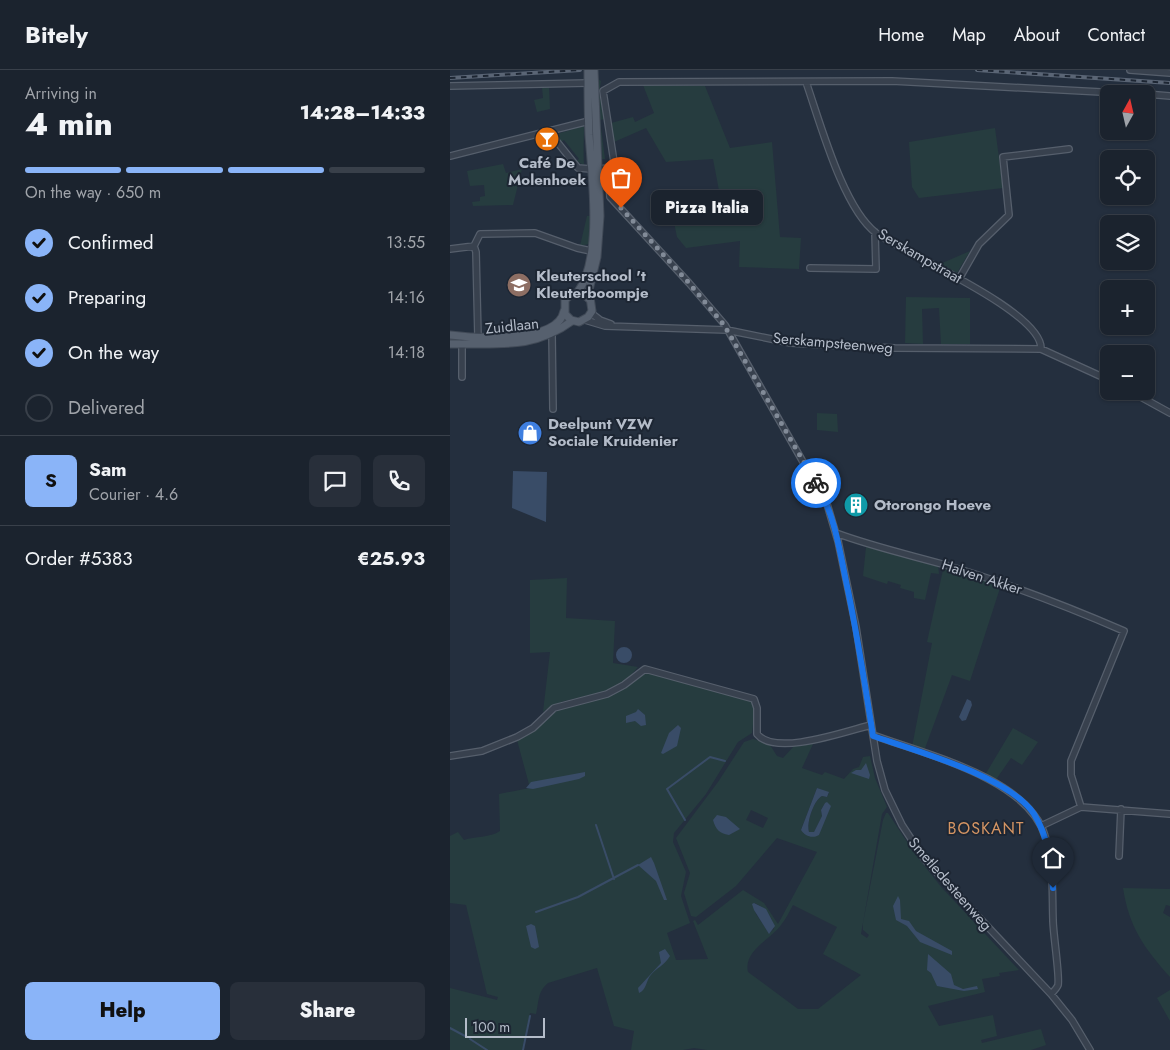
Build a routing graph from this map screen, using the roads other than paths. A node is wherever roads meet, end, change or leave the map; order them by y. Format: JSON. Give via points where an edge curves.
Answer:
{"nodes":[{"id":1,"x":1130,"y":70,"type":"edge"},
{"id":2,"x":591,"y":72,"type":"edge"},
{"id":3,"x":1170,"y":73,"type":"edge"},
{"id":4,"x":806,"y":82,"type":"junction"},
{"id":5,"x":588,"y":83,"type":"junction"},
{"id":6,"x":450,"y":86,"type":"edge"},
{"id":7,"x":1100,"y":92,"type":"edge"},
{"id":8,"x":1155,"y":95,"type":"edge"},
{"id":9,"x":1170,"y":96,"type":"edge"},
{"id":10,"x":592,"y":121,"type":"junction"},
{"id":11,"x":550,"y":133,"type":"junction"},
{"id":12,"x":1069,"y":149,"type":"dead end"},
{"id":13,"x":450,"y":156,"type":"edge"},
{"id":14,"x":608,"y":168,"type":"junction"},
{"id":15,"x":595,"y":169,"type":"junction"},
{"id":16,"x":599,"y":196,"type":"junction"},
{"id":17,"x":610,"y":197,"type":"junction"},
{"id":18,"x":875,"y":232,"type":"junction"},
{"id":19,"x":474,"y":246,"type":"junction"},
{"id":20,"x":450,"y":249,"type":"edge"},
{"id":21,"x":591,"y":251,"type":"junction"},
{"id":22,"x":810,"y":268,"type":"dead end"},
{"id":23,"x":959,"y":279,"type":"junction"},
{"id":24,"x":577,"y":293,"type":"junction"},
{"id":25,"x":590,"y":300,"type":"junction"},
{"id":26,"x":564,"y":311,"type":"junction"},
{"id":27,"x":591,"y":313,"type":"junction"},
{"id":28,"x":585,"y":320,"type":"junction"},
{"id":29,"x":572,"y":321,"type":"junction"},
{"id":30,"x":615,"y":326,"type":"junction"},
{"id":31,"x":727,"y":330,"type":"junction"},
{"id":32,"x":552,"y":334,"type":"junction"},
{"id":33,"x":450,"y":335,"type":"edge"},
{"id":34,"x":478,"y":337,"type":"junction"},
{"id":35,"x":462,"y":343,"type":"junction"},
{"id":36,"x":450,"y":344,"type":"edge"},
{"id":37,"x":1041,"y":349,"type":"junction"},
{"id":38,"x":1100,"y":376,"type":"edge"},
{"id":39,"x":462,"y":377,"type":"dead end"},
{"id":40,"x":1146,"y":400,"type":"edge"},
{"id":41,"x":553,"y":409,"type":"dead end"},
{"id":42,"x":1170,"y":413,"type":"edge"},
{"id":43,"x":836,"y":533,"type":"junction"},
{"id":44,"x":871,"y":725,"type":"junction"},
{"id":45,"x":873,"y":736,"type":"junction"},
{"id":46,"x":450,"y":756,"type":"edge"},
{"id":47,"x":1081,"y":807,"type":"junction"},
{"id":48,"x":1121,"y":809,"type":"junction"},
{"id":49,"x":1170,"y":814,"type":"edge"},
{"id":50,"x":1041,"y":826,"type":"junction"},
{"id":51,"x":1119,"y":856,"type":"dead end"},
{"id":52,"x":1051,"y":994,"type":"junction"},
{"id":53,"x":1090,"y":1050,"type":"edge"}],
"edges":[{"from":1,"to":3,"type":"street"},
{"from":2,"to":5,"type":"main road"},
{"from":2,"to":10,"type":"main road"},
{"from":4,"to":7,"type":"street","via":[[892,81]]},
{"from":4,"to":14,"type":"street","via":[[619,82],[602,91],[614,162]]},
{"from":4,"to":18,"type":"street","name":"Serskampstraat","via":[[851,203]]},
{"from":5,"to":6,"type":"street"},
{"from":5,"to":10,"type":"main road"},
{"from":8,"to":9,"type":"street"},
{"from":10,"to":11,"type":"street"},
{"from":10,"to":15,"type":"main road"},
{"from":11,"to":13,"type":"street"},
{"from":11,"to":15,"type":"street","via":[[578,168]]},
{"from":12,"to":23,"type":"street","via":[[1002,157],[1009,215],[979,244]]},
{"from":14,"to":15,"type":"street"},
{"from":14,"to":17,"type":"street"},
{"from":15,"to":16,"type":"main road"},
{"from":15,"to":21,"type":"main road"},
{"from":16,"to":17,"type":"street"},
{"from":16,"to":25,"type":"main road","via":[[598,246]]},
{"from":17,"to":31,"type":"street","via":[[689,283]]},
{"from":18,"to":22,"type":"street","via":[[876,269]]},
{"from":18,"to":23,"type":"street","name":"Serskampstraat"},
{"from":19,"to":20,"type":"street"},
{"from":19,"to":21,"type":"street","via":[[480,234],[535,233]]},
{"from":19,"to":34,"type":"street"},
{"from":21,"to":24,"type":"main road","via":[[586,279]]},
{"from":23,"to":37,"type":"street","name":"Serskampstraat","via":[[1005,305],[1040,339]]},
{"from":24,"to":25,"type":"main road"},
{"from":24,"to":26,"type":"main road","via":[[565,300]]},
{"from":25,"to":27,"type":"main road"},
{"from":26,"to":29,"type":"main road"},
{"from":26,"to":34,"type":"main road","name":"Zuidlaan","via":[[556,324],[536,333]]},
{"from":27,"to":28,"type":"main road"},
{"from":27,"to":30,"type":"street"},
{"from":28,"to":29,"type":"main road"},
{"from":28,"to":30,"type":"street"},
{"from":29,"to":32,"type":"main road","name":"Zuidlaan"},
{"from":30,"to":31,"type":"street"},
{"from":31,"to":37,"type":"street","name":"Serskampsteenweg","via":[[791,343],[895,348]]},
{"from":31,"to":43,"type":"street","name":"Smetledesteenweg","via":[[818,487]]},
{"from":32,"to":35,"type":"main road","name":"Zuidlaan","via":[[527,342]]},
{"from":32,"to":41,"type":"street"},
{"from":33,"to":34,"type":"main road","name":"Zuidlaan"},
{"from":35,"to":36,"type":"main road","name":"Zuidlaan"},
{"from":35,"to":39,"type":"street"},
{"from":37,"to":38,"type":"street","name":"Serskampsteenweg"},
{"from":40,"to":42,"type":"street"},
{"from":43,"to":44,"type":"street","name":"Smetledesteenweg","via":[[856,627]]},
{"from":43,"to":47,"type":"street","name":"Halven Akker","via":[[866,545],[942,564],[1017,588],[1124,631],[1071,761],[1071,775]]},
{"from":44,"to":45,"type":"street","name":"Smetledesteenweg"},
{"from":44,"to":46,"type":"street","via":[[803,742],[767,741],[757,734],[754,699],[644,669],[607,694],[554,708],[533,728],[517,736],[482,751]]},
{"from":45,"to":50,"type":"street","via":[[981,776],[1025,803]]},
{"from":45,"to":52,"type":"street","name":"Smetledesteenweg","via":[[885,790],[913,844],[963,903]]},
{"from":47,"to":48,"type":"street"},
{"from":47,"to":50,"type":"street"},
{"from":48,"to":49,"type":"street"},
{"from":48,"to":51,"type":"street"},
{"from":50,"to":52,"type":"street","via":[[1053,879],[1053,941],[1058,985]]},
{"from":52,"to":53,"type":"street","name":"Smetledesteenweg"}]}
